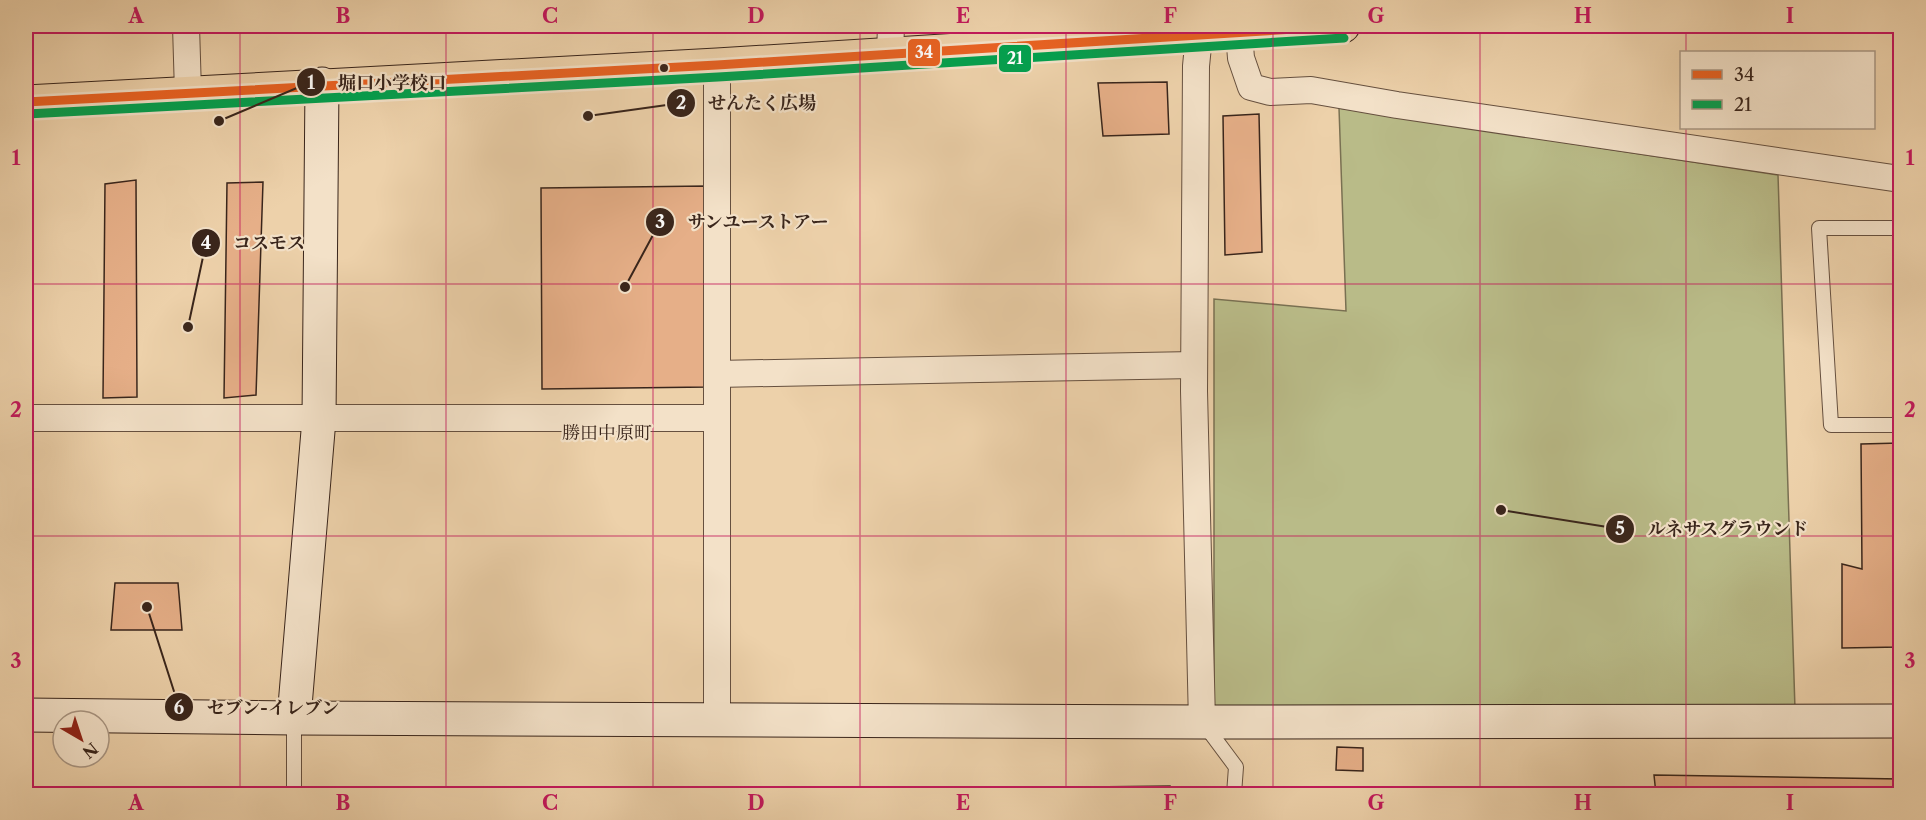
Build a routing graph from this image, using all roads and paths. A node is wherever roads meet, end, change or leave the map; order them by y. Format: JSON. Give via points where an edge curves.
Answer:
{"nodes":[{"id":1,"x":186,"y":26,"type":"edge"},
{"id":2,"x":1343,"y":26,"type":"edge"},
{"id":3,"x":1199,"y":30,"type":"edge"},
{"id":4,"x":1239,"y":33,"type":"junction"},
{"id":5,"x":891,"y":40,"type":"edge"},
{"id":6,"x":717,"y":64,"type":"junction"},
{"id":7,"x":322,"y":84,"type":"junction"},
{"id":8,"x":188,"y":92,"type":"junction"},
{"id":9,"x":26,"y":102,"type":"edge"},
{"id":10,"x":1900,"y":179,"type":"edge"},
{"id":11,"x":1900,"y":228,"type":"edge"},
{"id":12,"x":1194,"y":365,"type":"junction"},
{"id":13,"x":717,"y":374,"type":"junction"},
{"id":14,"x":26,"y":418,"type":"edge"},
{"id":15,"x":717,"y":418,"type":"junction"},
{"id":16,"x":319,"y":419,"type":"junction"},
{"id":17,"x":1900,"y":425,"type":"edge"},
{"id":18,"x":26,"y":715,"type":"edge"},
{"id":19,"x":294,"y":718,"type":"junction"},
{"id":20,"x":717,"y":719,"type":"junction"},
{"id":21,"x":1900,"y":721,"type":"edge"},
{"id":22,"x":1202,"y":722,"type":"junction"},
{"id":23,"x":294,"y":795,"type":"edge"},
{"id":24,"x":1234,"y":795,"type":"edge"}],
"edges":[{"from":1,"to":8,"type":"street"},
{"from":2,"to":4,"type":"main road"},
{"from":3,"to":4,"type":"main road"},
{"from":3,"to":5,"type":"main road"},
{"from":3,"to":12,"type":"street"},
{"from":4,"to":10,"type":"street","via":[[1241,58],[1251,87],[1270,92],[1311,90]]},
{"from":5,"to":6,"type":"main road"},
{"from":6,"to":7,"type":"main road"},
{"from":6,"to":13,"type":"street"},
{"from":7,"to":8,"type":"main road"},
{"from":7,"to":16,"type":"street"},
{"from":8,"to":9,"type":"main road"},
{"from":11,"to":17,"type":"lane","via":[[1819,228],[1831,425]]},
{"from":12,"to":13,"type":"street"},
{"from":12,"to":22,"type":"street"},
{"from":13,"to":15,"type":"street"},
{"from":14,"to":16,"type":"street"},
{"from":15,"to":16,"type":"street"},
{"from":15,"to":20,"type":"street"},
{"from":16,"to":19,"type":"street"},
{"from":18,"to":19,"type":"street"},
{"from":19,"to":20,"type":"street"},
{"from":19,"to":23,"type":"lane"},
{"from":20,"to":22,"type":"street"},
{"from":21,"to":22,"type":"street"},
{"from":22,"to":24,"type":"lane","via":[[1236,767]]}]}
